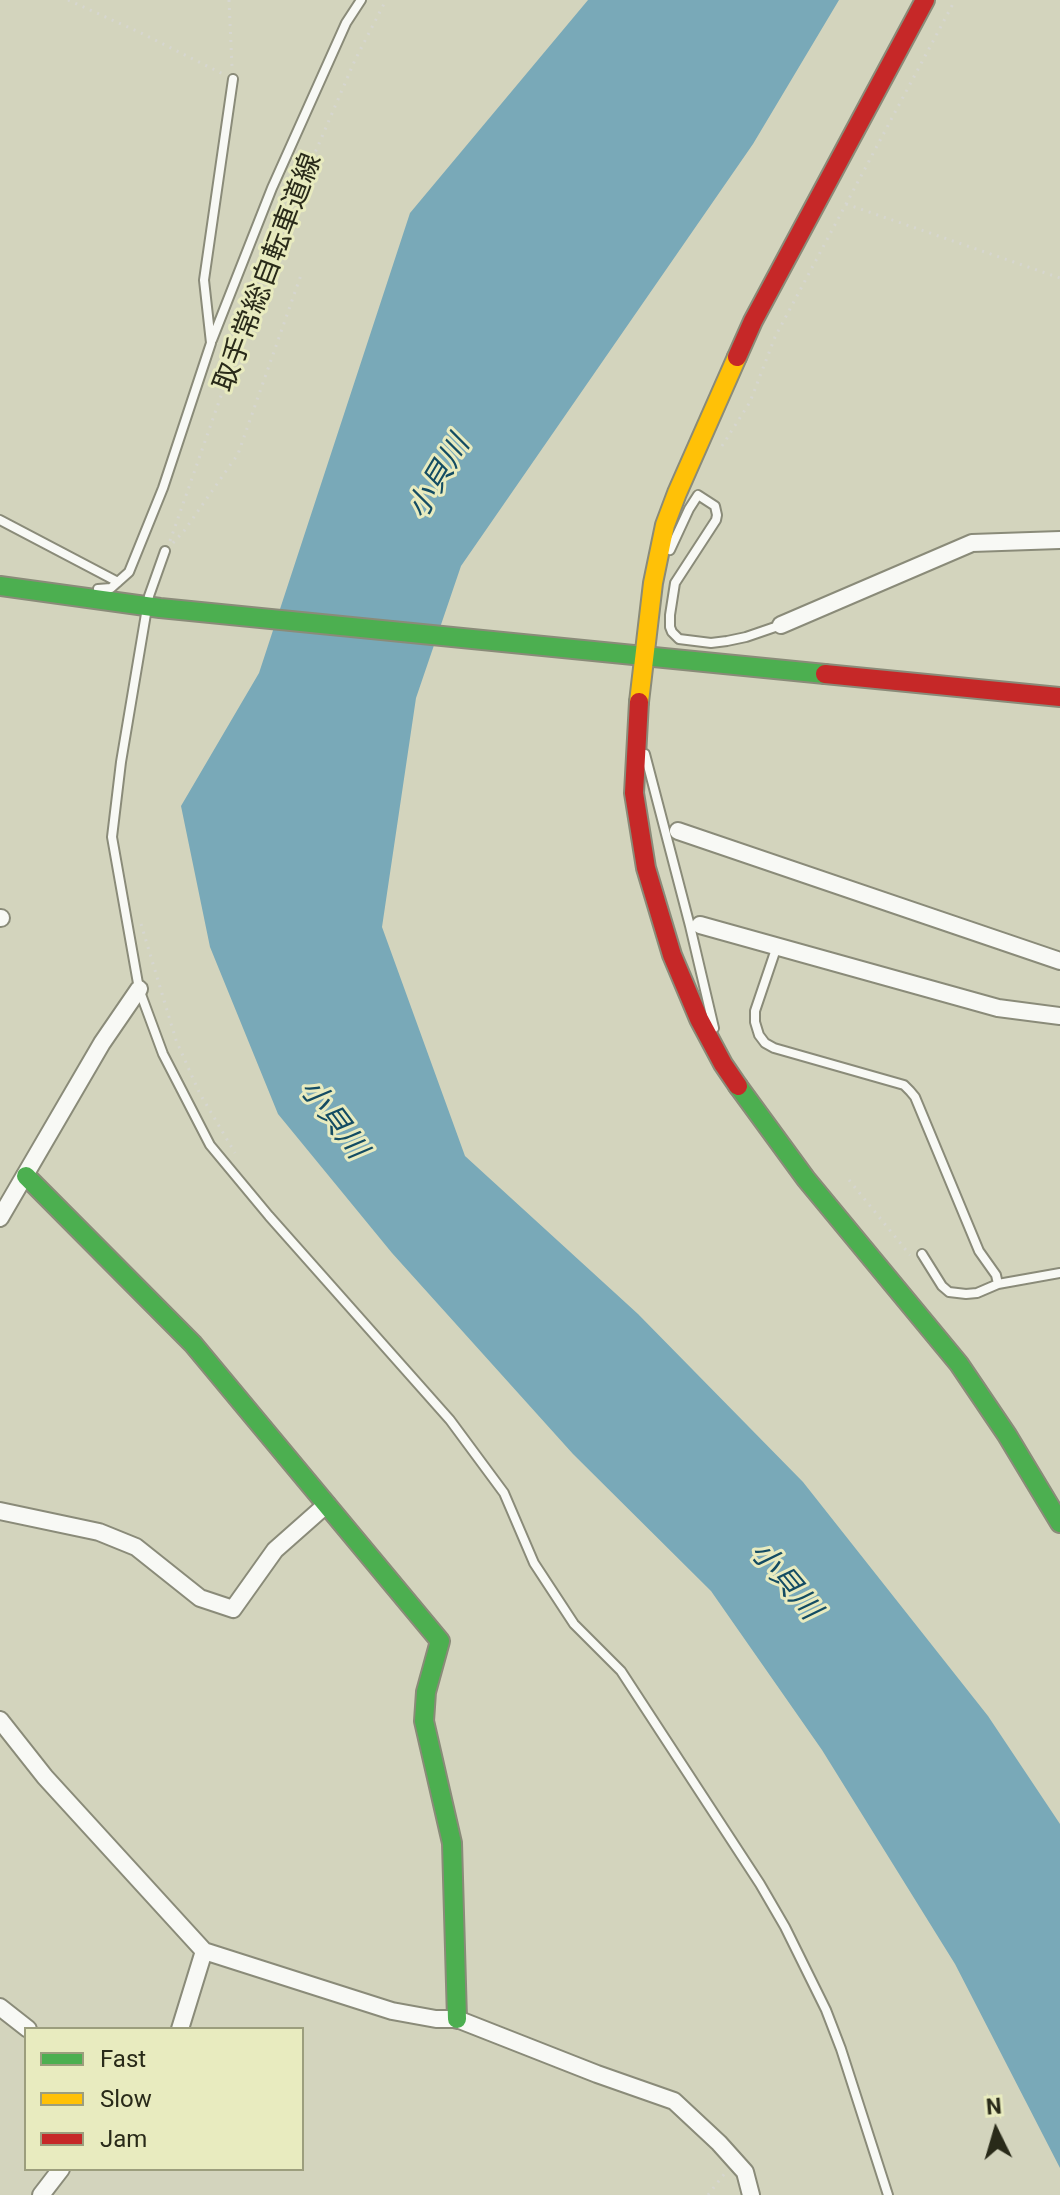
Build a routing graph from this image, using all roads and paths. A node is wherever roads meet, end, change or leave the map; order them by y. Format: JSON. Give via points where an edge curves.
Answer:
{"nodes":[{"id":1,"x":68,"y":0,"type":"edge"},
{"id":2,"x":229,"y":0,"type":"edge"},
{"id":3,"x":361,"y":0,"type":"edge"},
{"id":4,"x":386,"y":0,"type":"edge"},
{"id":5,"x":925,"y":0,"type":"edge"},
{"id":6,"x":955,"y":0,"type":"edge"},
{"id":7,"x":233,"y":79,"type":"junction"},
{"id":8,"x":846,"y":204,"type":"junction"},
{"id":9,"x":301,"y":275,"type":"dead end"},
{"id":10,"x":1060,"y":278,"type":"edge"},
{"id":11,"x":211,"y":343,"type":"junction"},
{"id":12,"x":717,"y":454,"type":"dead end"},
{"id":13,"x":0,"y":520,"type":"edge"},
{"id":14,"x":1060,"y":540,"type":"edge"},
{"id":15,"x":165,"y":551,"type":"junction"},
{"id":16,"x":118,"y":582,"type":"junction"},
{"id":17,"x":653,"y":583,"type":"junction"},
{"id":18,"x":71,"y":586,"type":"dead end"},
{"id":19,"x":3,"y":587,"type":"edge"},
{"id":20,"x":85,"y":587,"type":"dead end"},
{"id":21,"x":154,"y":607,"type":"junction"},
{"id":22,"x":781,"y":625,"type":"joint"},
{"id":23,"x":637,"y":655,"type":"junction"},
{"id":24,"x":1060,"y":697,"type":"edge"},
{"id":25,"x":636,"y":723,"type":"junction"},
{"id":26,"x":672,"y":831,"type":"junction"},
{"id":27,"x":139,"y":916,"type":"dead end"},
{"id":28,"x":695,"y":926,"type":"junction"},
{"id":29,"x":777,"y":946,"type":"junction"},
{"id":30,"x":1060,"y":961,"type":"edge"},
{"id":31,"x":139,"y":989,"type":"junction"},
{"id":32,"x":1060,"y":1016,"type":"edge"},
{"id":33,"x":715,"y":1050,"type":"junction"},
{"id":34,"x":241,"y":1164,"type":"dead end"},
{"id":35,"x":26,"y":1176,"type":"junction"},
{"id":36,"x":849,"y":1180,"type":"dead end"},
{"id":37,"x":0,"y":1218,"type":"edge"},
{"id":38,"x":922,"y":1254,"type":"joint"},
{"id":39,"x":1060,"y":1273,"type":"edge"},
{"id":40,"x":998,"y":1284,"type":"junction"},
{"id":41,"x":327,"y":1504,"type":"junction"},
{"id":42,"x":0,"y":1511,"type":"edge"},
{"id":43,"x":1060,"y":1523,"type":"edge"},
{"id":44,"x":0,"y":1720,"type":"edge"},
{"id":45,"x":204,"y":1951,"type":"junction"},
{"id":46,"x":2,"y":2014,"type":"edge"},
{"id":47,"x":457,"y":2019,"type":"junction"},
{"id":48,"x":25,"y":2027,"type":"edge"},
{"id":49,"x":181,"y":2027,"type":"edge"},
{"id":50,"x":735,"y":2161,"type":"junction"},
{"id":51,"x":59,"y":2171,"type":"edge"},
{"id":52,"x":41,"y":2195,"type":"edge"},
{"id":53,"x":708,"y":2195,"type":"edge"},
{"id":54,"x":751,"y":2195,"type":"edge"},
{"id":55,"x":888,"y":2195,"type":"edge"}],
"edges":[{"from":1,"to":7,"type":"path"},
{"from":2,"to":7,"type":"path"},
{"from":3,"to":11,"type":"lane","via":[[272,188]]},
{"from":4,"to":15,"type":"path","name":"取手常総自転車道線","via":[[268,262]]},
{"from":5,"to":17,"type":"street","via":[[753,321],[677,493]]},
{"from":6,"to":8,"type":"path"},
{"from":7,"to":11,"type":"lane","via":[[204,280]]},
{"from":8,"to":10,"type":"path"},
{"from":8,"to":12,"type":"path","via":[[775,337],[750,402]]},
{"from":9,"to":15,"type":"path","via":[[238,454]]},
{"from":11,"to":16,"type":"lane","via":[[148,530],[129,572]]},
{"from":13,"to":16,"type":"lane"},
{"from":14,"to":22,"type":"street","via":[[972,543]]},
{"from":15,"to":21,"type":"lane"},
{"from":16,"to":20,"type":"lane","via":[[111,588]]},
{"from":17,"to":22,"type":"lane","via":[[701,495],[715,506],[717,515],[675,583],[672,632],[679,639],[711,643]]},
{"from":17,"to":23,"type":"street"},
{"from":18,"to":19,"type":"lane","via":[[18,579]]},
{"from":19,"to":21,"type":"street"},
{"from":21,"to":23,"type":"street"},
{"from":21,"to":31,"type":"lane","via":[[121,762],[112,837]]},
{"from":23,"to":24,"type":"street"},
{"from":23,"to":25,"type":"street"},
{"from":25,"to":26,"type":"lane"},
{"from":25,"to":33,"type":"street","via":[[634,793],[646,868],[684,988]]},
{"from":26,"to":28,"type":"lane","via":[[687,919]]},
{"from":26,"to":30,"type":"street"},
{"from":27,"to":34,"type":"path","via":[[176,1040]]},
{"from":28,"to":29,"type":"street"},
{"from":28,"to":33,"type":"lane"},
{"from":29,"to":32,"type":"street","via":[[998,1008]]},
{"from":29,"to":40,"type":"lane","via":[[755,1011],[759,1035],[774,1048],[910,1091]]},
{"from":31,"to":35,"type":"street"},
{"from":31,"to":55,"type":"lane","via":[[163,1054],[210,1145],[450,1420],[504,1493],[534,1563],[574,1624],[621,1671],[760,1884],[826,2010]]},
{"from":33,"to":43,"type":"street","via":[[806,1179],[959,1364]]},
{"from":35,"to":37,"type":"street"},
{"from":35,"to":41,"type":"street","via":[[193,1344]]},
{"from":36,"to":38,"type":"path","via":[[911,1255]]},
{"from":38,"to":40,"type":"lane","via":[[949,1292],[977,1293]]},
{"from":39,"to":40,"type":"lane"},
{"from":41,"to":42,"type":"street","via":[[275,1550],[233,1609],[200,1598],[136,1547],[99,1532]]},
{"from":41,"to":47,"type":"street","via":[[440,1641],[424,1721],[452,1843]]},
{"from":44,"to":45,"type":"street","via":[[45,1777]]},
{"from":45,"to":47,"type":"street","via":[[392,2011]]},
{"from":45,"to":49,"type":"street"},
{"from":46,"to":48,"type":"street"},
{"from":47,"to":50,"type":"street","via":[[674,2101]]},
{"from":50,"to":53,"type":"path"},
{"from":50,"to":54,"type":"street","via":[[745,2172]]},
{"from":51,"to":52,"type":"street"}]}
